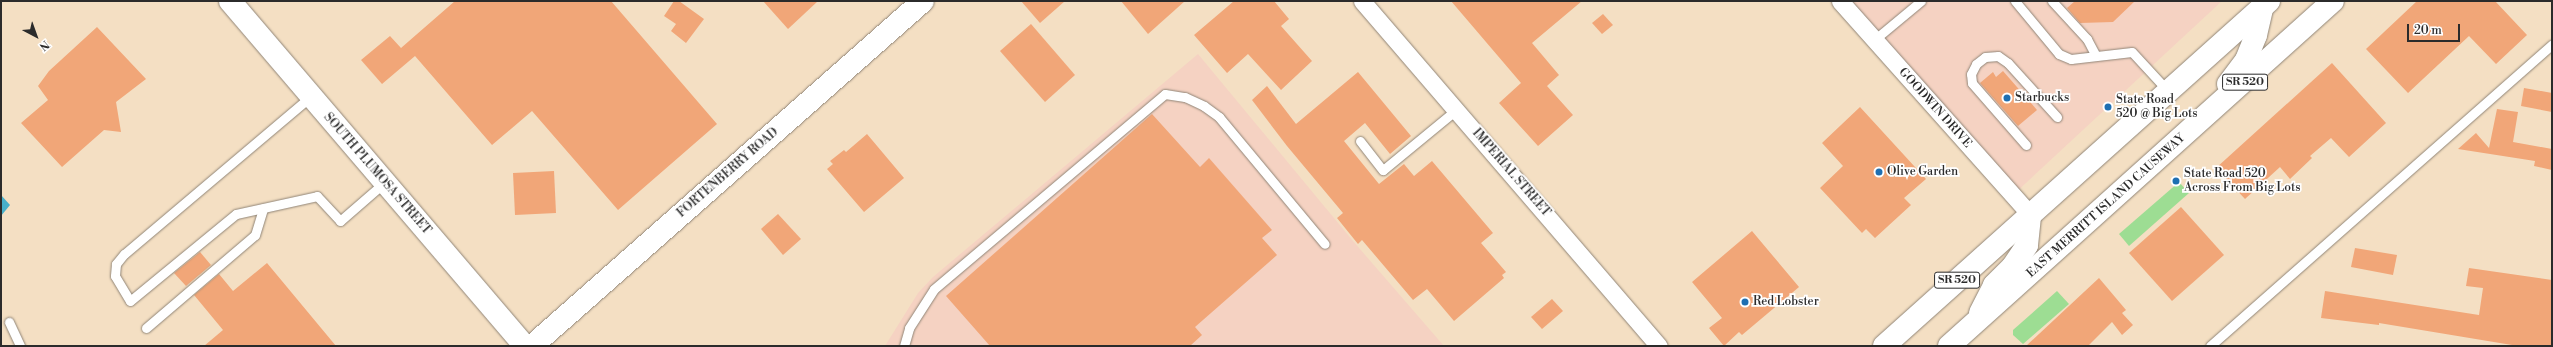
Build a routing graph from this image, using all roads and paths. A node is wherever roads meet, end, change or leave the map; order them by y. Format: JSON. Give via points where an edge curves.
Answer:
{"nodes":[{"id":1,"x":230,"y":1,"type":"edge"},
{"id":2,"x":923,"y":1,"type":"edge"},
{"id":3,"x":1362,"y":1,"type":"edge"},
{"id":4,"x":1840,"y":1,"type":"edge"},
{"id":5,"x":1921,"y":1,"type":"edge"},
{"id":6,"x":2016,"y":1,"type":"edge"},
{"id":7,"x":2052,"y":1,"type":"edge"},
{"id":8,"x":2333,"y":1,"type":"edge"},
{"id":9,"x":2265,"y":4,"type":"edge"},
{"id":10,"x":1874,"y":40,"type":"junction"},
{"id":11,"x":2552,"y":45,"type":"edge"},
{"id":12,"x":2096,"y":56,"type":"junction"},
{"id":13,"x":2168,"y":91,"type":"junction"},
{"id":14,"x":310,"y":96,"type":"junction"},
{"id":15,"x":1456,"y":110,"type":"junction"},
{"id":16,"x":2057,"y":117,"type":"dead end"},
{"id":17,"x":2198,"y":124,"type":"junction"},
{"id":18,"x":1360,"y":141,"type":"dead end"},
{"id":19,"x":2026,"y":145,"type":"dead end"},
{"id":20,"x":385,"y":182,"type":"junction"},
{"id":21,"x":263,"y":208,"type":"junction"},
{"id":22,"x":2030,"y":214,"type":"junction"},
{"id":23,"x":1325,"y":244,"type":"dead end"},
{"id":24,"x":9,"y":322,"type":"dead end"},
{"id":25,"x":1975,"y":322,"type":"junction"},
{"id":26,"x":146,"y":328,"type":"dead end"},
{"id":27,"x":20,"y":346,"type":"edge"},
{"id":28,"x":525,"y":346,"type":"edge"},
{"id":29,"x":532,"y":346,"type":"edge"},
{"id":30,"x":904,"y":346,"type":"edge"},
{"id":31,"x":1659,"y":346,"type":"edge"},
{"id":32,"x":1884,"y":346,"type":"edge"},
{"id":33,"x":1949,"y":346,"type":"edge"},
{"id":34,"x":2210,"y":346,"type":"edge"}],
"edges":[{"from":1,"to":14,"type":"main road","name":"SOUTH PLUMOSA STREET"},
{"from":2,"to":29,"type":"main road","name":"FORTENBERRY ROAD"},
{"from":3,"to":15,"type":"street","name":"IMPERIAL STREET"},
{"from":4,"to":10,"type":"street","name":"GOODWIN DRIVE"},
{"from":5,"to":10,"type":"lane"},
{"from":6,"to":12,"type":"lane","via":[[2059,54],[2071,59]]},
{"from":7,"to":12,"type":"lane","via":[[2087,39]]},
{"from":8,"to":17,"type":"main road","name":"EAST MERRITT ISLAND CAUSEWAY","number":"SR 520"},
{"from":9,"to":13,"type":"main road","number":"SR 520"},
{"from":9,"to":17,"type":"main road","via":[[2246,60]]},
{"from":10,"to":22,"type":"street","name":"GOODWIN DRIVE"},
{"from":11,"to":34,"type":"lane"},
{"from":12,"to":13,"type":"lane","via":[[2132,52]]},
{"from":13,"to":22,"type":"main road","number":"SR 520"},
{"from":14,"to":20,"type":"main road","name":"SOUTH PLUMOSA STREET"},
{"from":14,"to":21,"type":"lane","via":[[124,254],[116,264],[115,276],[130,301],[236,214]]},
{"from":15,"to":18,"type":"lane","via":[[1384,170]]},
{"from":15,"to":31,"type":"street","name":"IMPERIAL STREET"},
{"from":16,"to":19,"type":"lane","via":[[2008,62],[1998,56],[1985,57],[1976,64],[1971,74],[1972,83]]},
{"from":17,"to":25,"type":"main road","name":"EAST MERRITT ISLAND CAUSEWAY","number":"SR 520"},
{"from":20,"to":21,"type":"lane","via":[[340,221],[317,196]]},
{"from":20,"to":28,"type":"main road","name":"SOUTH PLUMOSA STREET"},
{"from":21,"to":26,"type":"lane","via":[[255,236]]},
{"from":22,"to":25,"type":"main road","via":[[2027,245],[2013,266],[1994,285]]},
{"from":22,"to":32,"type":"main road","number":"SR 520"},
{"from":23,"to":30,"type":"lane","via":[[1219,117],[1185,97],[1165,94],[934,289],[909,328]]},
{"from":24,"to":27,"type":"lane"},
{"from":25,"to":33,"type":"main road","name":"EAST MERRITT ISLAND CAUSEWAY","number":"SR 520"}]}
